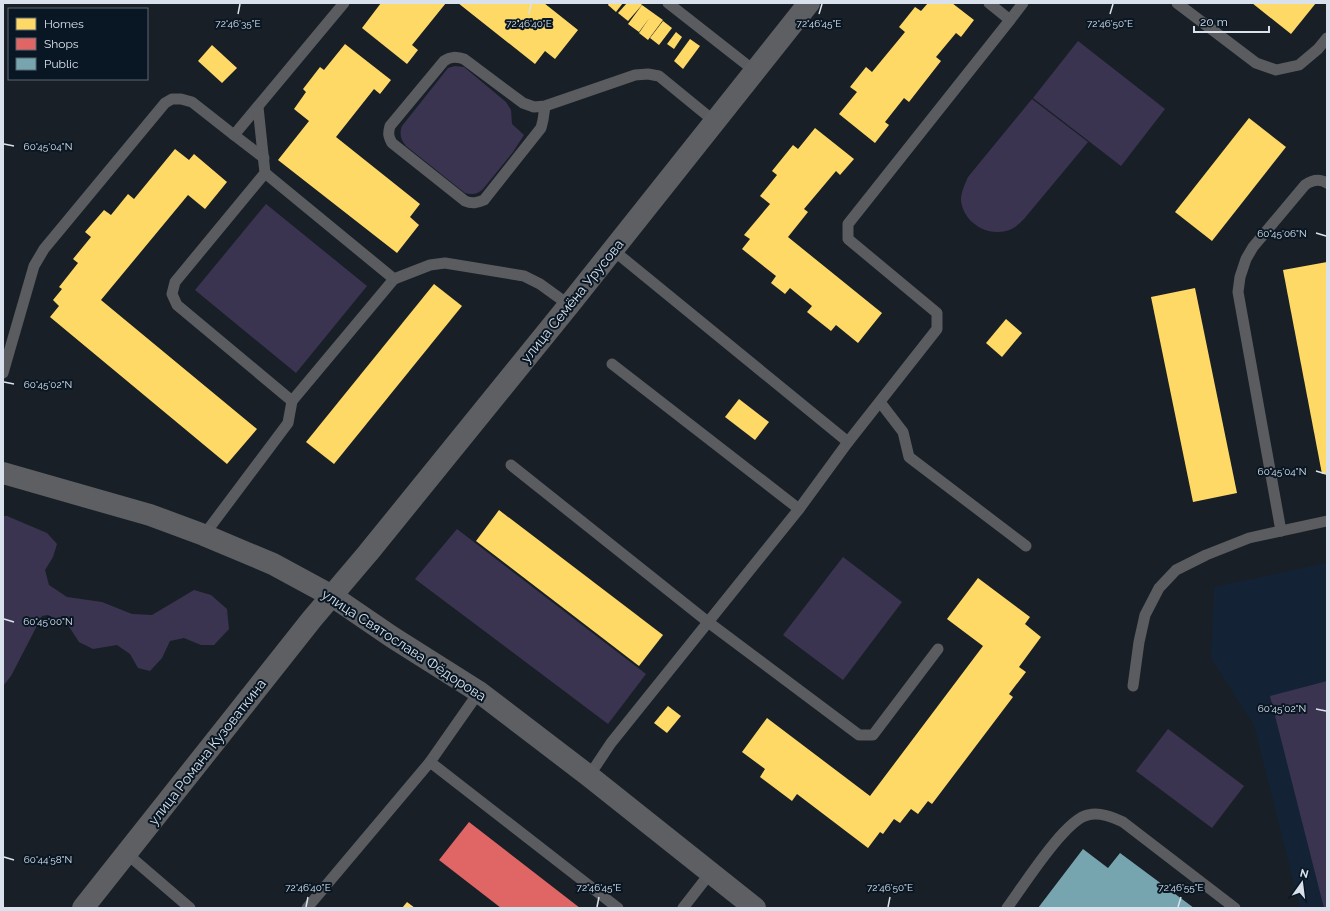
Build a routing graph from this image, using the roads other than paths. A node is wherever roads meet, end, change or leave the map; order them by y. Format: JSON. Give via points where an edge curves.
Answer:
{"nodes":[{"id":1,"x":344,"y":3,"type":"edge"},
{"id":2,"x":668,"y":3,"type":"edge"},
{"id":3,"x":809,"y":3,"type":"edge"},
{"id":4,"x":989,"y":3,"type":"edge"},
{"id":5,"x":1023,"y":3,"type":"edge"},
{"id":6,"x":1177,"y":3,"type":"edge"},
{"id":7,"x":1010,"y":20,"type":"junction"},
{"id":8,"x":1327,"y":38,"type":"edge"},
{"id":9,"x":756,"y":72,"type":"junction"},
{"id":10,"x":545,"y":106,"type":"junction"},
{"id":11,"x":258,"y":107,"type":"junction"},
{"id":12,"x":714,"y":121,"type":"junction"},
{"id":13,"x":234,"y":135,"type":"junction"},
{"id":14,"x":264,"y":158,"type":"junction"},
{"id":15,"x":266,"y":173,"type":"junction"},
{"id":16,"x":1327,"y":184,"type":"edge"},
{"id":17,"x":613,"y":250,"type":"junction"},
{"id":18,"x":394,"y":279,"type":"junction"},
{"id":19,"x":569,"y":305,"type":"junction"},
{"id":20,"x":612,"y":364,"type":"dead end"},
{"id":21,"x":3,"y":373,"type":"edge"},
{"id":22,"x":292,"y":400,"type":"junction"},
{"id":23,"x":880,"y":402,"type":"junction"},
{"id":24,"x":848,"y":442,"type":"junction"},
{"id":25,"x":511,"y":465,"type":"dead end"},
{"id":26,"x":3,"y":473,"type":"edge"},
{"id":27,"x":798,"y":509,"type":"junction"},
{"id":28,"x":1327,"y":520,"type":"edge"},
{"id":29,"x":1281,"y":531,"type":"junction"},
{"id":30,"x":204,"y":535,"type":"junction"},
{"id":31,"x":1026,"y":546,"type":"dead end"},
{"id":32,"x":332,"y":596,"type":"junction"},
{"id":33,"x":708,"y":622,"type":"junction"},
{"id":34,"x":938,"y":649,"type":"dead end"},
{"id":35,"x":1133,"y":686,"type":"dead end"},
{"id":36,"x":479,"y":692,"type":"junction"},
{"id":37,"x":430,"y":762,"type":"junction"},
{"id":38,"x":589,"y":776,"type":"junction"},
{"id":39,"x":126,"y":853,"type":"junction"},
{"id":40,"x":711,"y":872,"type":"junction"},
{"id":41,"x":83,"y":908,"type":"edge"},
{"id":42,"x":190,"y":908,"type":"edge"},
{"id":43,"x":307,"y":908,"type":"edge"},
{"id":44,"x":618,"y":908,"type":"edge"},
{"id":45,"x":683,"y":908,"type":"edge"},
{"id":46,"x":756,"y":908,"type":"edge"},
{"id":47,"x":1007,"y":908,"type":"edge"},
{"id":48,"x":1235,"y":908,"type":"edge"}],
"edges":[{"from":1,"to":11,"type":"lane"},
{"from":2,"to":9,"type":"lane"},
{"from":3,"to":9,"type":"street","name":"улица Семёна Урусова"},
{"from":4,"to":7,"type":"lane"},
{"from":5,"to":7,"type":"lane"},
{"from":6,"to":8,"type":"lane","via":[[1256,63],[1276,70],[1299,64]]},
{"from":7,"to":23,"type":"lane","via":[[848,224],[848,239],[937,313],[937,329]]},
{"from":9,"to":12,"type":"street","name":"улица Семёна Урусова"},
{"from":10,"to":10,"type":"lane","via":[[534,107],[524,103],[464,59],[449,58],[390,126],[389,138],[465,201],[477,203],[484,200],[541,128]]},
{"from":10,"to":12,"type":"lane","via":[[635,74],[648,74],[658,76]]},
{"from":11,"to":13,"type":"lane"},
{"from":11,"to":14,"type":"lane"},
{"from":12,"to":17,"type":"street","name":"улица Семёна Урусова"},
{"from":13,"to":14,"type":"lane"},
{"from":13,"to":21,"type":"lane","via":[[192,102],[172,99],[165,103],[44,249],[34,266]]},
{"from":14,"to":15,"type":"lane"},
{"from":15,"to":18,"type":"lane"},
{"from":15,"to":22,"type":"lane","via":[[175,282],[172,294],[178,305]]},
{"from":16,"to":29,"type":"lane","via":[[1313,180],[1305,185],[1253,247],[1240,277],[1238,292]]},
{"from":17,"to":19,"type":"street","name":"улица Семёна Урусова"},
{"from":17,"to":24,"type":"lane"},
{"from":18,"to":19,"type":"lane","via":[[430,265],[444,263],[524,276]]},
{"from":18,"to":22,"type":"lane"},
{"from":19,"to":32,"type":"street","name":"улица Семёна Урусова"},
{"from":20,"to":27,"type":"lane"},
{"from":22,"to":30,"type":"lane","via":[[288,423]]},
{"from":23,"to":24,"type":"lane"},
{"from":23,"to":31,"type":"lane","via":[[903,432],[909,457]]},
{"from":24,"to":27,"type":"lane"},
{"from":25,"to":33,"type":"lane"},
{"from":26,"to":30,"type":"street","name":"улица Святослава Фёдорова","via":[[150,516]]},
{"from":27,"to":33,"type":"lane"},
{"from":28,"to":29,"type":"lane"},
{"from":29,"to":35,"type":"lane","via":[[1249,538],[1206,555],[1176,570],[1163,583],[1145,615]]},
{"from":30,"to":32,"type":"street","name":"улица Святослава Фёдорова","via":[[273,564]]},
{"from":32,"to":36,"type":"street","name":"улица Святослава Фёдорова"},
{"from":32,"to":39,"type":"street","name":"улица Романа Кузоваткина"},
{"from":33,"to":34,"type":"lane","via":[[859,735],[873,735]]},
{"from":33,"to":38,"type":"lane","via":[[611,743]]},
{"from":36,"to":37,"type":"lane"},
{"from":36,"to":38,"type":"street","name":"улица Святослава Фёдорова"},
{"from":37,"to":43,"type":"lane"},
{"from":37,"to":44,"type":"lane"},
{"from":38,"to":40,"type":"street","name":"улица Святослава Фёдорова"},
{"from":39,"to":41,"type":"street","name":"улица Романа Кузоваткина"},
{"from":39,"to":42,"type":"lane"},
{"from":40,"to":45,"type":"lane"},
{"from":40,"to":46,"type":"street","name":"улица Святослава Фёдорова"},
{"from":47,"to":48,"type":"lane","via":[[1061,833],[1074,821],[1087,815],[1105,815],[1123,822]]}]}
